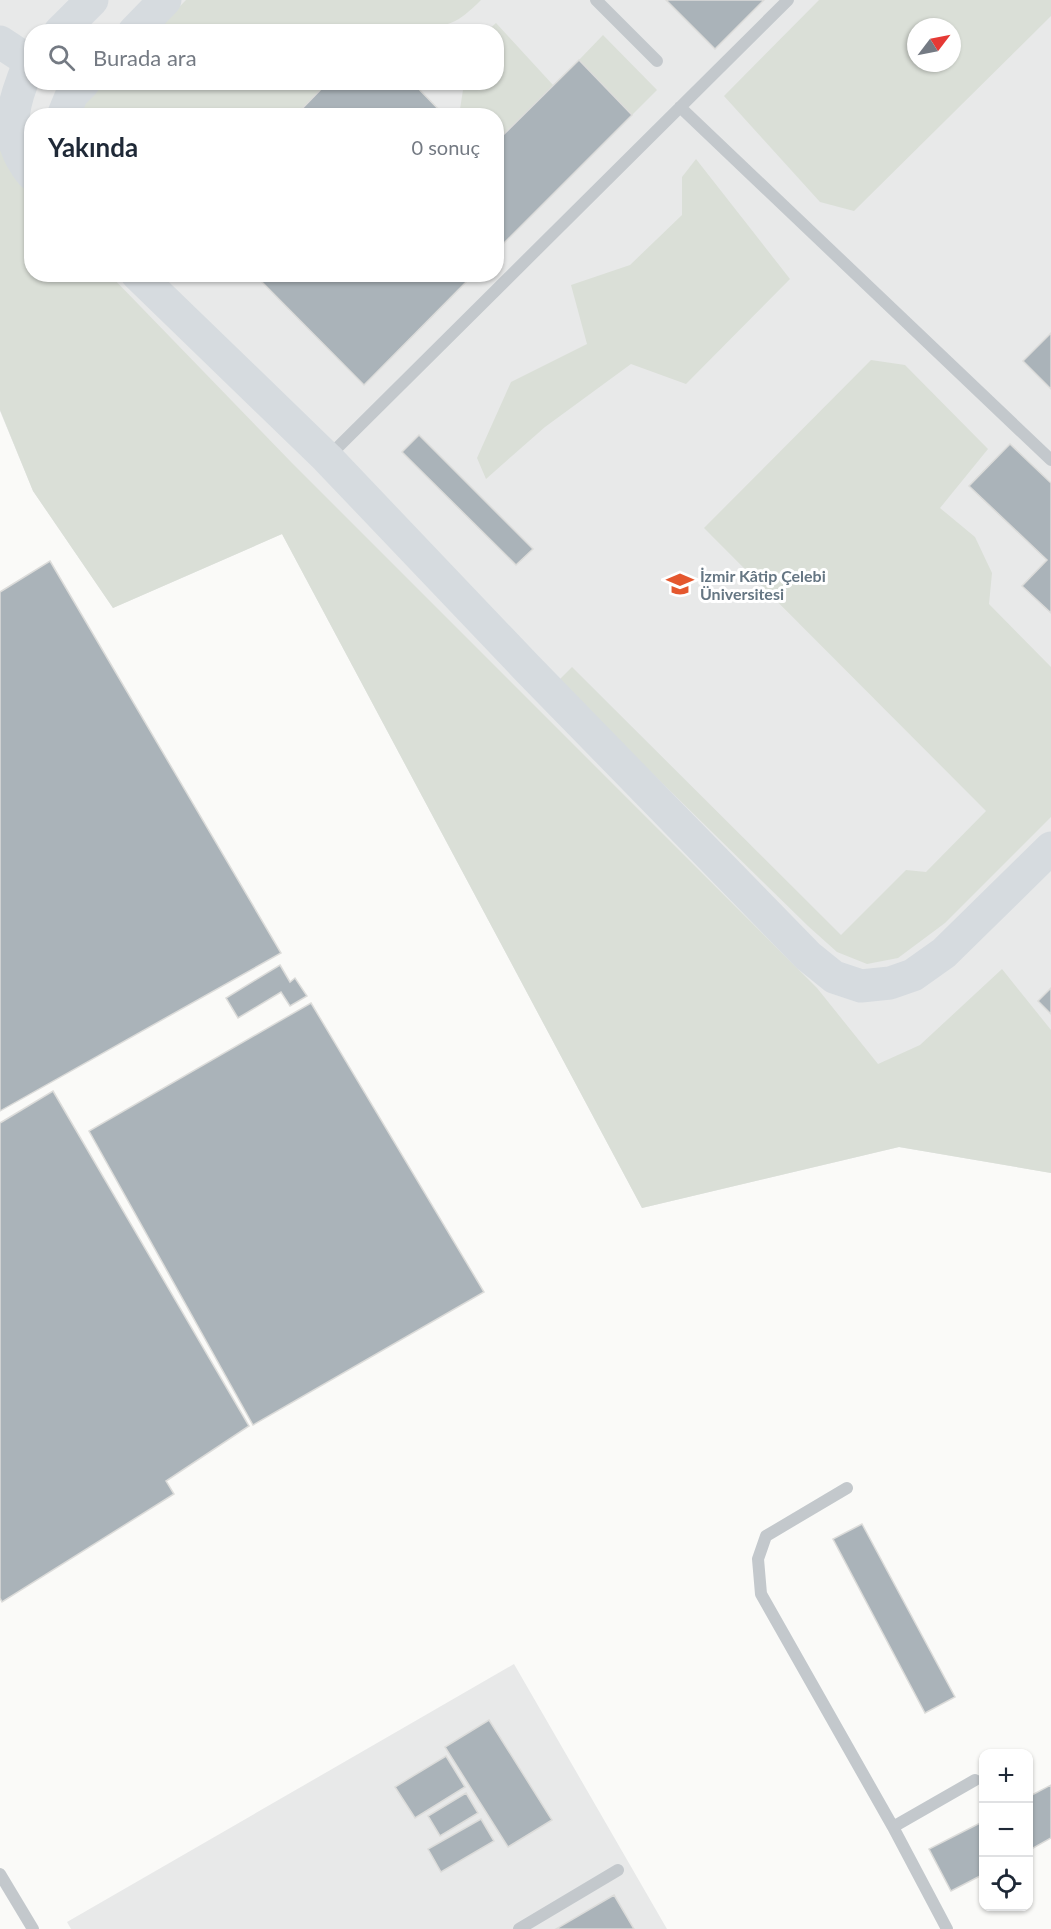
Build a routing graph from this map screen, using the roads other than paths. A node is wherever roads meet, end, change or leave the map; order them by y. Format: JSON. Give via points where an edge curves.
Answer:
{"nodes":[{"id":1,"x":92,"y":0,"type":"edge"},
{"id":2,"x":165,"y":0,"type":"edge"},
{"id":3,"x":596,"y":0,"type":"edge"},
{"id":4,"x":788,"y":0,"type":"edge"},
{"id":5,"x":68,"y":24,"type":"edge"},
{"id":6,"x":142,"y":24,"type":"edge"},
{"id":7,"x":0,"y":42,"type":"edge"},
{"id":8,"x":24,"y":57,"type":"edge"},
{"id":9,"x":657,"y":61,"type":"dead end"},
{"id":10,"x":24,"y":79,"type":"edge"},
{"id":11,"x":680,"y":107,"type":"junction"},
{"id":12,"x":24,"y":164,"type":"edge"},
{"id":13,"x":145,"y":282,"type":"edge"},
{"id":14,"x":327,"y":458,"type":"junction"},
{"id":15,"x":1051,"y":459,"type":"edge"},
{"id":16,"x":1051,"y":848,"type":"edge"},
{"id":17,"x":847,"y":1488,"type":"dead end"},
{"id":18,"x":975,"y":1779,"type":"dead end"},
{"id":19,"x":894,"y":1827,"type":"junction"},
{"id":20,"x":618,"y":1870,"type":"dead end"},
{"id":21,"x":0,"y":1874,"type":"edge"},
{"id":22,"x":33,"y":1929,"type":"edge"},
{"id":23,"x":519,"y":1929,"type":"edge"},
{"id":24,"x":947,"y":1929,"type":"edge"}],
"edges":[{"from":1,"to":5,"type":"street"},
{"from":2,"to":6,"type":"street"},
{"from":3,"to":9,"type":"lane"},
{"from":4,"to":11,"type":"lane"},
{"from":7,"to":8,"type":"street"},
{"from":10,"to":12,"type":"street","via":[[13,106],[13,140]]},
{"from":11,"to":14,"type":"lane"},
{"from":11,"to":15,"type":"lane"},
{"from":13,"to":14,"type":"street"},
{"from":14,"to":16,"type":"street","via":[[808,956],[834,977],[861,986],[914,975],[944,953]]},
{"from":17,"to":19,"type":"lane","via":[[766,1536],[758,1559],[761,1594]]},
{"from":18,"to":19,"type":"lane"},
{"from":19,"to":24,"type":"lane"},
{"from":20,"to":23,"type":"lane"},
{"from":21,"to":22,"type":"lane"}]}
